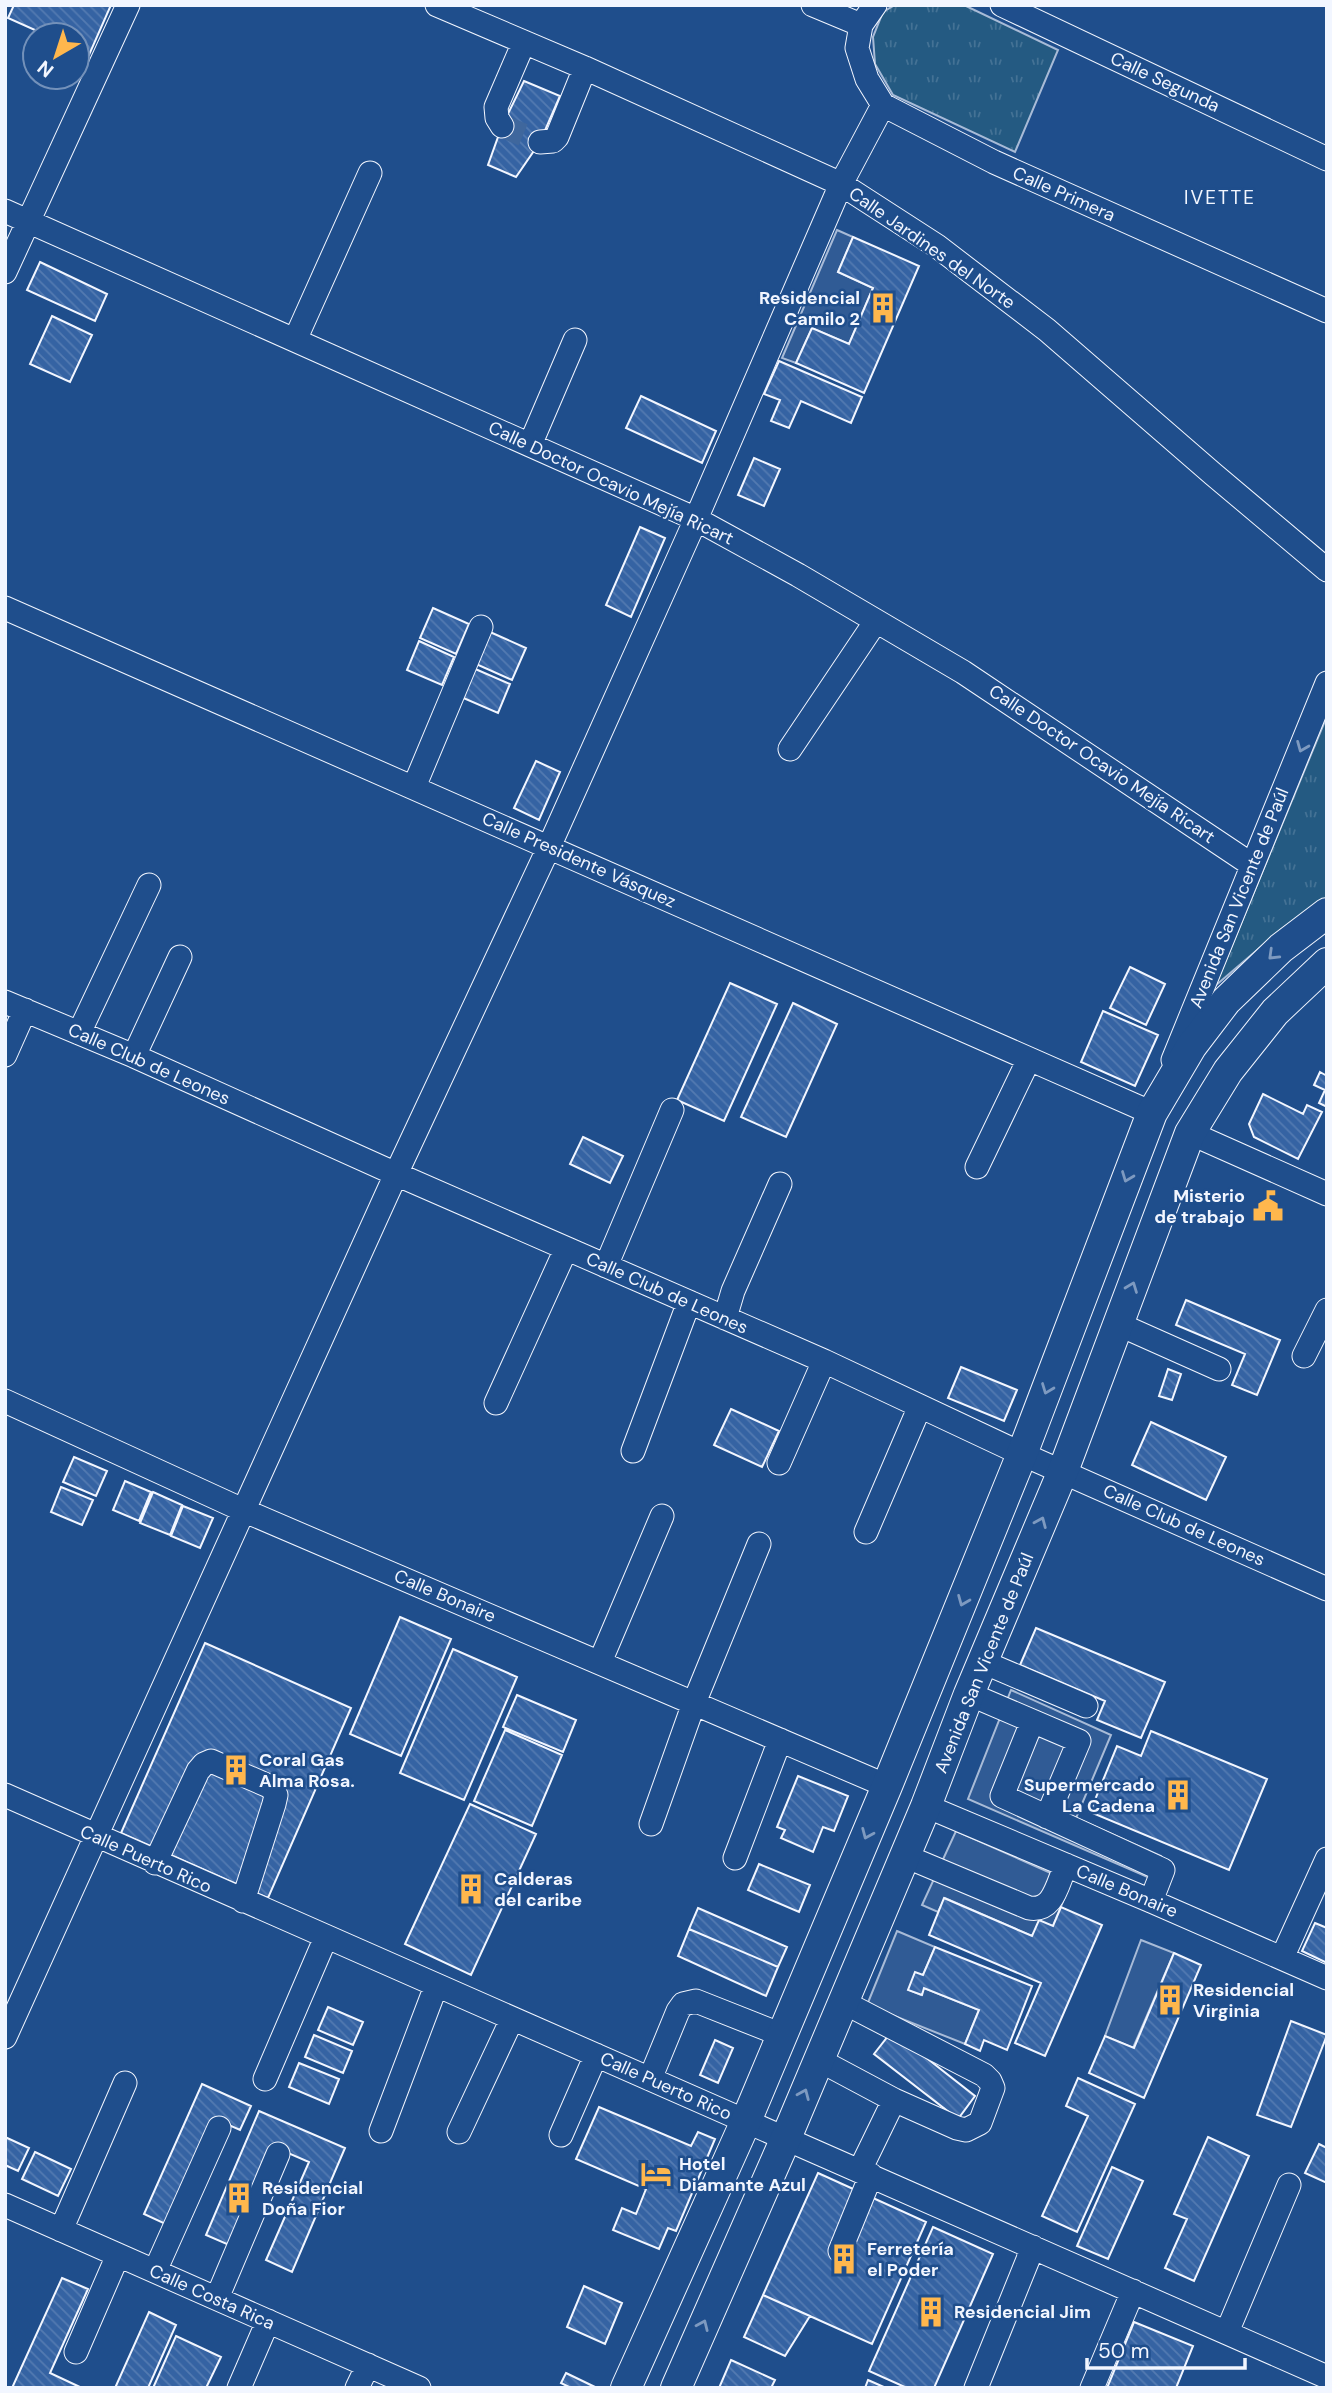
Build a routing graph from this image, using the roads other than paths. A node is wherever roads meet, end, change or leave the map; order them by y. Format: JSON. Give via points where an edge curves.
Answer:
{"nodes":[{"id":1,"x":128,"y":5,"type":"edge"},
{"id":2,"x":437,"y":5,"type":"edge"},
{"id":3,"x":813,"y":5,"type":"edge"},
{"id":4,"x":875,"y":5,"type":"edge"},
{"id":5,"x":1002,"y":5,"type":"edge"},
{"id":6,"x":861,"y":25,"type":"junction"},
{"id":7,"x":524,"y":42,"type":"junction"},
{"id":8,"x":585,"y":68,"type":"junction"},
{"id":9,"x":883,"y":105,"type":"junction"},
{"id":10,"x":502,"y":127,"type":"dead end"},
{"id":11,"x":540,"y":142,"type":"dead end"},
{"id":12,"x":1327,"y":159,"type":"edge"},
{"id":13,"x":370,"y":173,"type":"dead end"},
{"id":14,"x":841,"y":184,"type":"junction"},
{"id":15,"x":5,"y":211,"type":"edge"},
{"id":16,"x":28,"y":221,"type":"junction"},
{"id":17,"x":5,"y":272,"type":"edge"},
{"id":18,"x":1327,"y":311,"type":"edge"},
{"id":19,"x":295,"y":340,"type":"junction"},
{"id":20,"x":575,"y":340,"type":"dead end"},
{"id":21,"x":530,"y":445,"type":"junction"},
{"id":22,"x":696,"y":519,"type":"junction"},
{"id":23,"x":1327,"y":570,"type":"edge"},
{"id":24,"x":5,"y":608,"type":"edge"},
{"id":25,"x":876,"y":621,"type":"junction"},
{"id":26,"x":481,"y":627,"type":"dead end"},
{"id":27,"x":1327,"y":684,"type":"edge"},
{"id":28,"x":789,"y":748,"type":"dead end"},
{"id":29,"x":414,"y":787,"type":"junction"},
{"id":30,"x":549,"y":847,"type":"junction"},
{"id":31,"x":1252,"y":865,"type":"junction"},
{"id":32,"x":149,"y":885,"type":"dead end"},
{"id":33,"x":1327,"y":913,"type":"edge"},
{"id":34,"x":180,"y":957,"type":"dead end"},
{"id":35,"x":1327,"y":963,"type":"edge"},
{"id":36,"x":15,"y":1006,"type":"edge"},
{"id":37,"x":79,"y":1033,"type":"junction"},
{"id":38,"x":5,"y":1055,"type":"edge"},
{"id":39,"x":134,"y":1056,"type":"junction"},
{"id":40,"x":1029,"y":1059,"type":"junction"},
{"id":41,"x":673,"y":1110,"type":"dead end"},
{"id":42,"x":1152,"y":1113,"type":"junction"},
{"id":43,"x":1190,"y":1133,"type":"junction"},
{"id":44,"x":977,"y":1167,"type":"dead end"},
{"id":45,"x":396,"y":1174,"type":"junction"},
{"id":46,"x":780,"y":1184,"type":"dead end"},
{"id":47,"x":1327,"y":1194,"type":"edge"},
{"id":48,"x":566,"y":1248,"type":"junction"},
{"id":49,"x":606,"y":1266,"type":"junction"},
{"id":50,"x":689,"y":1303,"type":"junction"},
{"id":51,"x":1327,"y":1310,"type":"edge"},
{"id":52,"x":724,"y":1318,"type":"junction"},
{"id":53,"x":1118,"y":1324,"type":"junction"},
{"id":54,"x":1304,"y":1356,"type":"dead end"},
{"id":55,"x":824,"y":1362,"type":"junction"},
{"id":56,"x":1219,"y":1369,"type":"dead end"},
{"id":57,"x":5,"y":1401,"type":"edge"},
{"id":58,"x":496,"y":1403,"type":"dead end"},
{"id":59,"x":920,"y":1406,"type":"junction"},
{"id":60,"x":633,"y":1451,"type":"dead end"},
{"id":61,"x":1022,"y":1454,"type":"junction"},
{"id":62,"x":779,"y":1463,"type":"dead end"},
{"id":63,"x":1063,"y":1471,"type":"junction"},
{"id":64,"x":245,"y":1511,"type":"junction"},
{"id":65,"x":662,"y":1516,"type":"dead end"},
{"id":66,"x":866,"y":1532,"type":"dead end"},
{"id":67,"x":759,"y":1544,"type":"dead end"},
{"id":68,"x":1327,"y":1589,"type":"edge"},
{"id":69,"x":600,"y":1662,"type":"junction"},
{"id":70,"x":983,"y":1662,"type":"junction"},
{"id":71,"x":969,"y":1694,"type":"junction"},
{"id":72,"x":694,"y":1703,"type":"junction"},
{"id":73,"x":1086,"y":1706,"type":"dead end"},
{"id":74,"x":1032,"y":1722,"type":"junction"},
{"id":75,"x":780,"y":1740,"type":"junction"},
{"id":76,"x":887,"y":1786,"type":"junction"},
{"id":77,"x":5,"y":1796,"type":"edge"},
{"id":78,"x":926,"y":1806,"type":"junction"},
{"id":79,"x":1047,"y":1817,"type":"junction"},
{"id":80,"x":651,"y":1824,"type":"dead end"},
{"id":81,"x":95,"y":1836,"type":"junction"},
{"id":82,"x":905,"y":1856,"type":"junction"},
{"id":83,"x":735,"y":1858,"type":"dead end"},
{"id":84,"x":1327,"y":1859,"type":"edge"},
{"id":85,"x":155,"y":1863,"type":"junction"},
{"id":86,"x":1066,"y":1865,"type":"junction"},
{"id":87,"x":243,"y":1901,"type":"junction"},
{"id":88,"x":1151,"y":1901,"type":"junction"},
{"id":89,"x":326,"y":1937,"type":"junction"},
{"id":90,"x":1282,"y":1958,"type":"junction"},
{"id":91,"x":1327,"y":1978,"type":"edge"},
{"id":92,"x":436,"y":1986,"type":"junction"},
{"id":93,"x":843,"y":2002,"type":"junction"},
{"id":94,"x":12,"y":2004,"type":"edge"},
{"id":95,"x":512,"y":2019,"type":"junction"},
{"id":96,"x":782,"y":2035,"type":"junction"},
{"id":97,"x":5,"y":2037,"type":"edge"},
{"id":98,"x":596,"y":2056,"type":"junction"},
{"id":99,"x":819,"y":2060,"type":"junction"},
{"id":100,"x":265,"y":2079,"type":"dead end"},
{"id":101,"x":650,"y":2079,"type":"junction"},
{"id":102,"x":125,"y":2083,"type":"dead end"},
{"id":103,"x":894,"y":2101,"type":"junction"},
{"id":104,"x":746,"y":2121,"type":"junction"},
{"id":105,"x":219,"y":2128,"type":"dead end"},
{"id":106,"x":381,"y":2131,"type":"dead end"},
{"id":107,"x":458,"y":2132,"type":"dead end"},
{"id":108,"x":561,"y":2135,"type":"dead end"},
{"id":109,"x":786,"y":2138,"type":"junction"},
{"id":110,"x":278,"y":2154,"type":"dead end"},
{"id":111,"x":866,"y":2173,"type":"junction"},
{"id":112,"x":1289,"y":2185,"type":"dead end"},
{"id":113,"x":5,"y":2205,"type":"edge"},
{"id":114,"x":61,"y":2230,"type":"junction"},
{"id":115,"x":1033,"y":2247,"type":"junction"},
{"id":116,"x":840,"y":2251,"type":"dead end"},
{"id":117,"x":118,"y":2255,"type":"junction"},
{"id":118,"x":155,"y":2271,"type":"junction"},
{"id":119,"x":1133,"y":2291,"type":"junction"},
{"id":120,"x":217,"y":2298,"type":"junction"},
{"id":121,"x":268,"y":2321,"type":"junction"},
{"id":122,"x":1227,"y":2332,"type":"junction"},
{"id":123,"x":76,"y":2352,"type":"dead end"},
{"id":124,"x":368,"y":2365,"type":"junction"},
{"id":125,"x":1327,"y":2377,"type":"edge"},
{"id":126,"x":239,"y":2388,"type":"edge"},
{"id":127,"x":356,"y":2388,"type":"edge"},
{"id":128,"x":419,"y":2388,"type":"edge"},
{"id":129,"x":626,"y":2388,"type":"edge"},
{"id":130,"x":676,"y":2388,"type":"edge"},
{"id":131,"x":976,"y":2388,"type":"edge"},
{"id":132,"x":1092,"y":2388,"type":"edge"}],
"edges":[{"from":1,"to":16,"type":"street"},
{"from":2,"to":7,"type":"street","name":"Calle Jardines del Norte"},
{"from":3,"to":6,"type":"street"},
{"from":4,"to":6,"type":"street"},
{"from":5,"to":12,"type":"street","name":"Calle Segunda"},
{"from":6,"to":9,"type":"street","via":[[857,48],[867,79]]},
{"from":7,"to":8,"type":"street","name":"Calle Jardines del Norte"},
{"from":7,"to":10,"type":"street","via":[[496,107]]},
{"from":8,"to":11,"type":"street","via":[[556,137]]},
{"from":8,"to":14,"type":"street","name":"Calle Jardines del Norte"},
{"from":9,"to":14,"type":"street"},
{"from":9,"to":18,"type":"street","name":"Calle Primera","via":[[993,162]]},
{"from":13,"to":19,"type":"street"},
{"from":14,"to":22,"type":"street"},
{"from":14,"to":23,"type":"street","name":"Calle Jardines del Norte","via":[[937,247],[1047,330]]},
{"from":15,"to":16,"type":"street","name":"Calle Doctor Ocavio Mejía Ricart"},
{"from":16,"to":17,"type":"street"},
{"from":16,"to":19,"type":"street","name":"Calle Doctor Ocavio Mejía Ricart"},
{"from":19,"to":21,"type":"street","name":"Calle Doctor Ocavio Mejía Ricart"},
{"from":20,"to":21,"type":"street"},
{"from":21,"to":22,"type":"street","name":"Calle Doctor Ocavio Mejía Ricart"},
{"from":22,"to":25,"type":"street","name":"Calle Doctor Ocavio Mejía Ricart"},
{"from":22,"to":30,"type":"street"},
{"from":24,"to":29,"type":"street","name":"Calle Presidente Vásquez"},
{"from":25,"to":28,"type":"street"},
{"from":25,"to":31,"type":"street","name":"Calle Doctor Ocavio Mejía Ricart","via":[[963,672]]},
{"from":26,"to":29,"type":"street"},
{"from":27,"to":31,"type":"street","name":"Avenida San Vicente de Paúl","one_way":true},
{"from":29,"to":30,"type":"street","name":"Calle Presidente Vásquez"},
{"from":30,"to":40,"type":"street","name":"Calle Presidente Vásquez"},
{"from":30,"to":45,"type":"street"},
{"from":31,"to":42,"type":"street","name":"Avenida San Vicente de Paúl"},
{"from":32,"to":37,"type":"street"},
{"from":33,"to":42,"type":"main road","name":"Avenida San Vicente de Paúl","one_way":true,"via":[[1281,948],[1227,1001],[1191,1047]]},
{"from":34,"to":39,"type":"street"},
{"from":35,"to":43,"type":"main road","name":"Avenida San Vicente de Paúl","via":[[1275,1012],[1228,1071]]},
{"from":36,"to":37,"type":"street","name":"Calle Club de Leones"},
{"from":36,"to":38,"type":"street"},
{"from":37,"to":39,"type":"street","name":"Calle Club de Leones"},
{"from":39,"to":45,"type":"street","name":"Calle Club de Leones"},
{"from":40,"to":42,"type":"street","name":"Calle Presidente Vásquez"},
{"from":40,"to":44,"type":"street"},
{"from":41,"to":49,"type":"street"},
{"from":42,"to":61,"type":"main road","name":"Avenida San Vicente de Paúl","one_way":true},
{"from":43,"to":47,"type":"street"},
{"from":53,"to":43,"type":"main road","name":"Avenida San Vicente de Paúl","one_way":true},
{"from":45,"to":48,"type":"street","name":"Calle Club de Leones"},
{"from":45,"to":64,"type":"street"},
{"from":46,"to":52,"type":"street"},
{"from":48,"to":49,"type":"street","name":"Calle Club de Leones"},
{"from":48,"to":58,"type":"street"},
{"from":49,"to":50,"type":"street","name":"Calle Club de Leones"},
{"from":50,"to":52,"type":"street","name":"Calle Club de Leones"},
{"from":50,"to":60,"type":"street"},
{"from":51,"to":54,"type":"street"},
{"from":52,"to":55,"type":"street","name":"Calle Club de Leones"},
{"from":53,"to":56,"type":"street"},
{"from":53,"to":63,"type":"main road","name":"Avenida San Vicente de Paúl"},
{"from":55,"to":59,"type":"street","name":"Calle Club de Leones"},
{"from":55,"to":62,"type":"street"},
{"from":57,"to":64,"type":"street","name":"Calle Bonaire"},
{"from":59,"to":61,"type":"street","name":"Calle Club de Leones"},
{"from":59,"to":66,"type":"street"},
{"from":61,"to":63,"type":"street","name":"Calle Club de Leones"},
{"from":61,"to":76,"type":"main road","name":"Avenida San Vicente de Paúl","one_way":true},
{"from":63,"to":68,"type":"street","name":"Calle Club de Leones"},
{"from":70,"to":63,"type":"main road","name":"Avenida San Vicente de Paúl","one_way":true},
{"from":64,"to":69,"type":"street","name":"Calle Bonaire"},
{"from":64,"to":81,"type":"street"},
{"from":65,"to":69,"type":"street"},
{"from":67,"to":72,"type":"street"},
{"from":69,"to":72,"type":"street","name":"Calle Bonaire"},
{"from":70,"to":71,"type":"main road","name":"Avenida San Vicente de Paúl"},
{"from":70,"to":73,"type":"street"},
{"from":71,"to":74,"type":"street"},
{"from":71,"to":78,"type":"main road","name":"Avenida San Vicente de Paúl"},
{"from":72,"to":75,"type":"street","name":"Calle Bonaire"},
{"from":72,"to":80,"type":"street"},
{"from":74,"to":79,"type":"street","via":[[1002,1796]]},
{"from":74,"to":79,"type":"street","via":[[1079,1741]]},
{"from":75,"to":76,"type":"street","name":"Calle Bonaire"},
{"from":75,"to":83,"type":"street"},
{"from":76,"to":96,"type":"main road","name":"Avenida San Vicente de Paúl","one_way":true},
{"from":77,"to":81,"type":"street","name":"Calle Puerto Rico"},
{"from":78,"to":82,"type":"main road","name":"Avenida San Vicente de Paúl"},
{"from":78,"to":86,"type":"street","name":"Calle Bonaire"},
{"from":79,"to":88,"type":"street","via":[[1163,1870]]},
{"from":81,"to":85,"type":"street","name":"Calle Puerto Rico"},
{"from":81,"to":94,"type":"street"},
{"from":82,"to":86,"type":"street","via":[[1038,1909],[1049,1904]]},
{"from":82,"to":93,"type":"main road","name":"Avenida San Vicente de Paúl"},
{"from":84,"to":90,"type":"street"},
{"from":85,"to":87,"type":"street","name":"Calle Puerto Rico"},
{"from":85,"to":87,"type":"street","via":[[198,1771],[211,1761],[271,1787],[276,1794]]},
{"from":86,"to":88,"type":"street","name":"Calle Bonaire"},
{"from":87,"to":89,"type":"street","name":"Calle Puerto Rico"},
{"from":88,"to":90,"type":"street","name":"Calle Bonaire"},
{"from":89,"to":92,"type":"street","name":"Calle Puerto Rico"},
{"from":89,"to":100,"type":"street"},
{"from":90,"to":91,"type":"street","name":"Calle Bonaire"},
{"from":92,"to":95,"type":"street","name":"Calle Puerto Rico"},
{"from":92,"to":106,"type":"street"},
{"from":93,"to":99,"type":"main road","name":"Avenida San Vicente de Paúl"},
{"from":93,"to":103,"type":"street","via":[[976,2070],[993,2088],[980,2123],[966,2130]]},
{"from":94,"to":97,"type":"street"},
{"from":95,"to":98,"type":"street","name":"Calle Puerto Rico"},
{"from":95,"to":107,"type":"street"},
{"from":96,"to":101,"type":"street","via":[[688,2001],[678,2011]]},
{"from":96,"to":104,"type":"main road","name":"Avenida San Vicente de Paúl"},
{"from":98,"to":101,"type":"street","name":"Calle Puerto Rico"},
{"from":98,"to":108,"type":"street"},
{"from":99,"to":103,"type":"street"},
{"from":109,"to":99,"type":"main road","name":"Avenida San Vicente de Paúl","one_way":true},
{"from":101,"to":104,"type":"street","name":"Calle Puerto Rico"},
{"from":102,"to":114,"type":"street"},
{"from":103,"to":111,"type":"street"},
{"from":104,"to":109,"type":"street","name":"Calle Puerto Rico"},
{"from":104,"to":129,"type":"main road","name":"Avenida San Vicente de Paúl"},
{"from":105,"to":118,"type":"street"},
{"from":109,"to":111,"type":"street","name":"Calle Puerto Rico"},
{"from":130,"to":109,"type":"main road","name":"Avenida San Vicente de Paúl","one_way":true},
{"from":110,"to":120,"type":"street"},
{"from":111,"to":115,"type":"street","name":"Calle Puerto Rico"},
{"from":111,"to":116,"type":"street"},
{"from":112,"to":122,"type":"street"},
{"from":113,"to":114,"type":"street","name":"Calle Costa Rica"},
{"from":114,"to":117,"type":"street","name":"Calle Costa Rica"},
{"from":115,"to":119,"type":"street","name":"Calle Puerto Rico"},
{"from":115,"to":131,"type":"street"},
{"from":117,"to":118,"type":"street","name":"Calle Costa Rica"},
{"from":117,"to":123,"type":"street"},
{"from":118,"to":120,"type":"street","name":"Calle Costa Rica"},
{"from":119,"to":122,"type":"street","name":"Calle Puerto Rico"},
{"from":119,"to":132,"type":"street"},
{"from":120,"to":121,"type":"street","name":"Calle Costa Rica"},
{"from":121,"to":124,"type":"street","name":"Calle Costa Rica"},
{"from":121,"to":126,"type":"street"},
{"from":122,"to":125,"type":"street","name":"Calle Puerto Rico"},
{"from":124,"to":127,"type":"street"},
{"from":124,"to":128,"type":"street","name":"Calle Costa Rica"}]}
